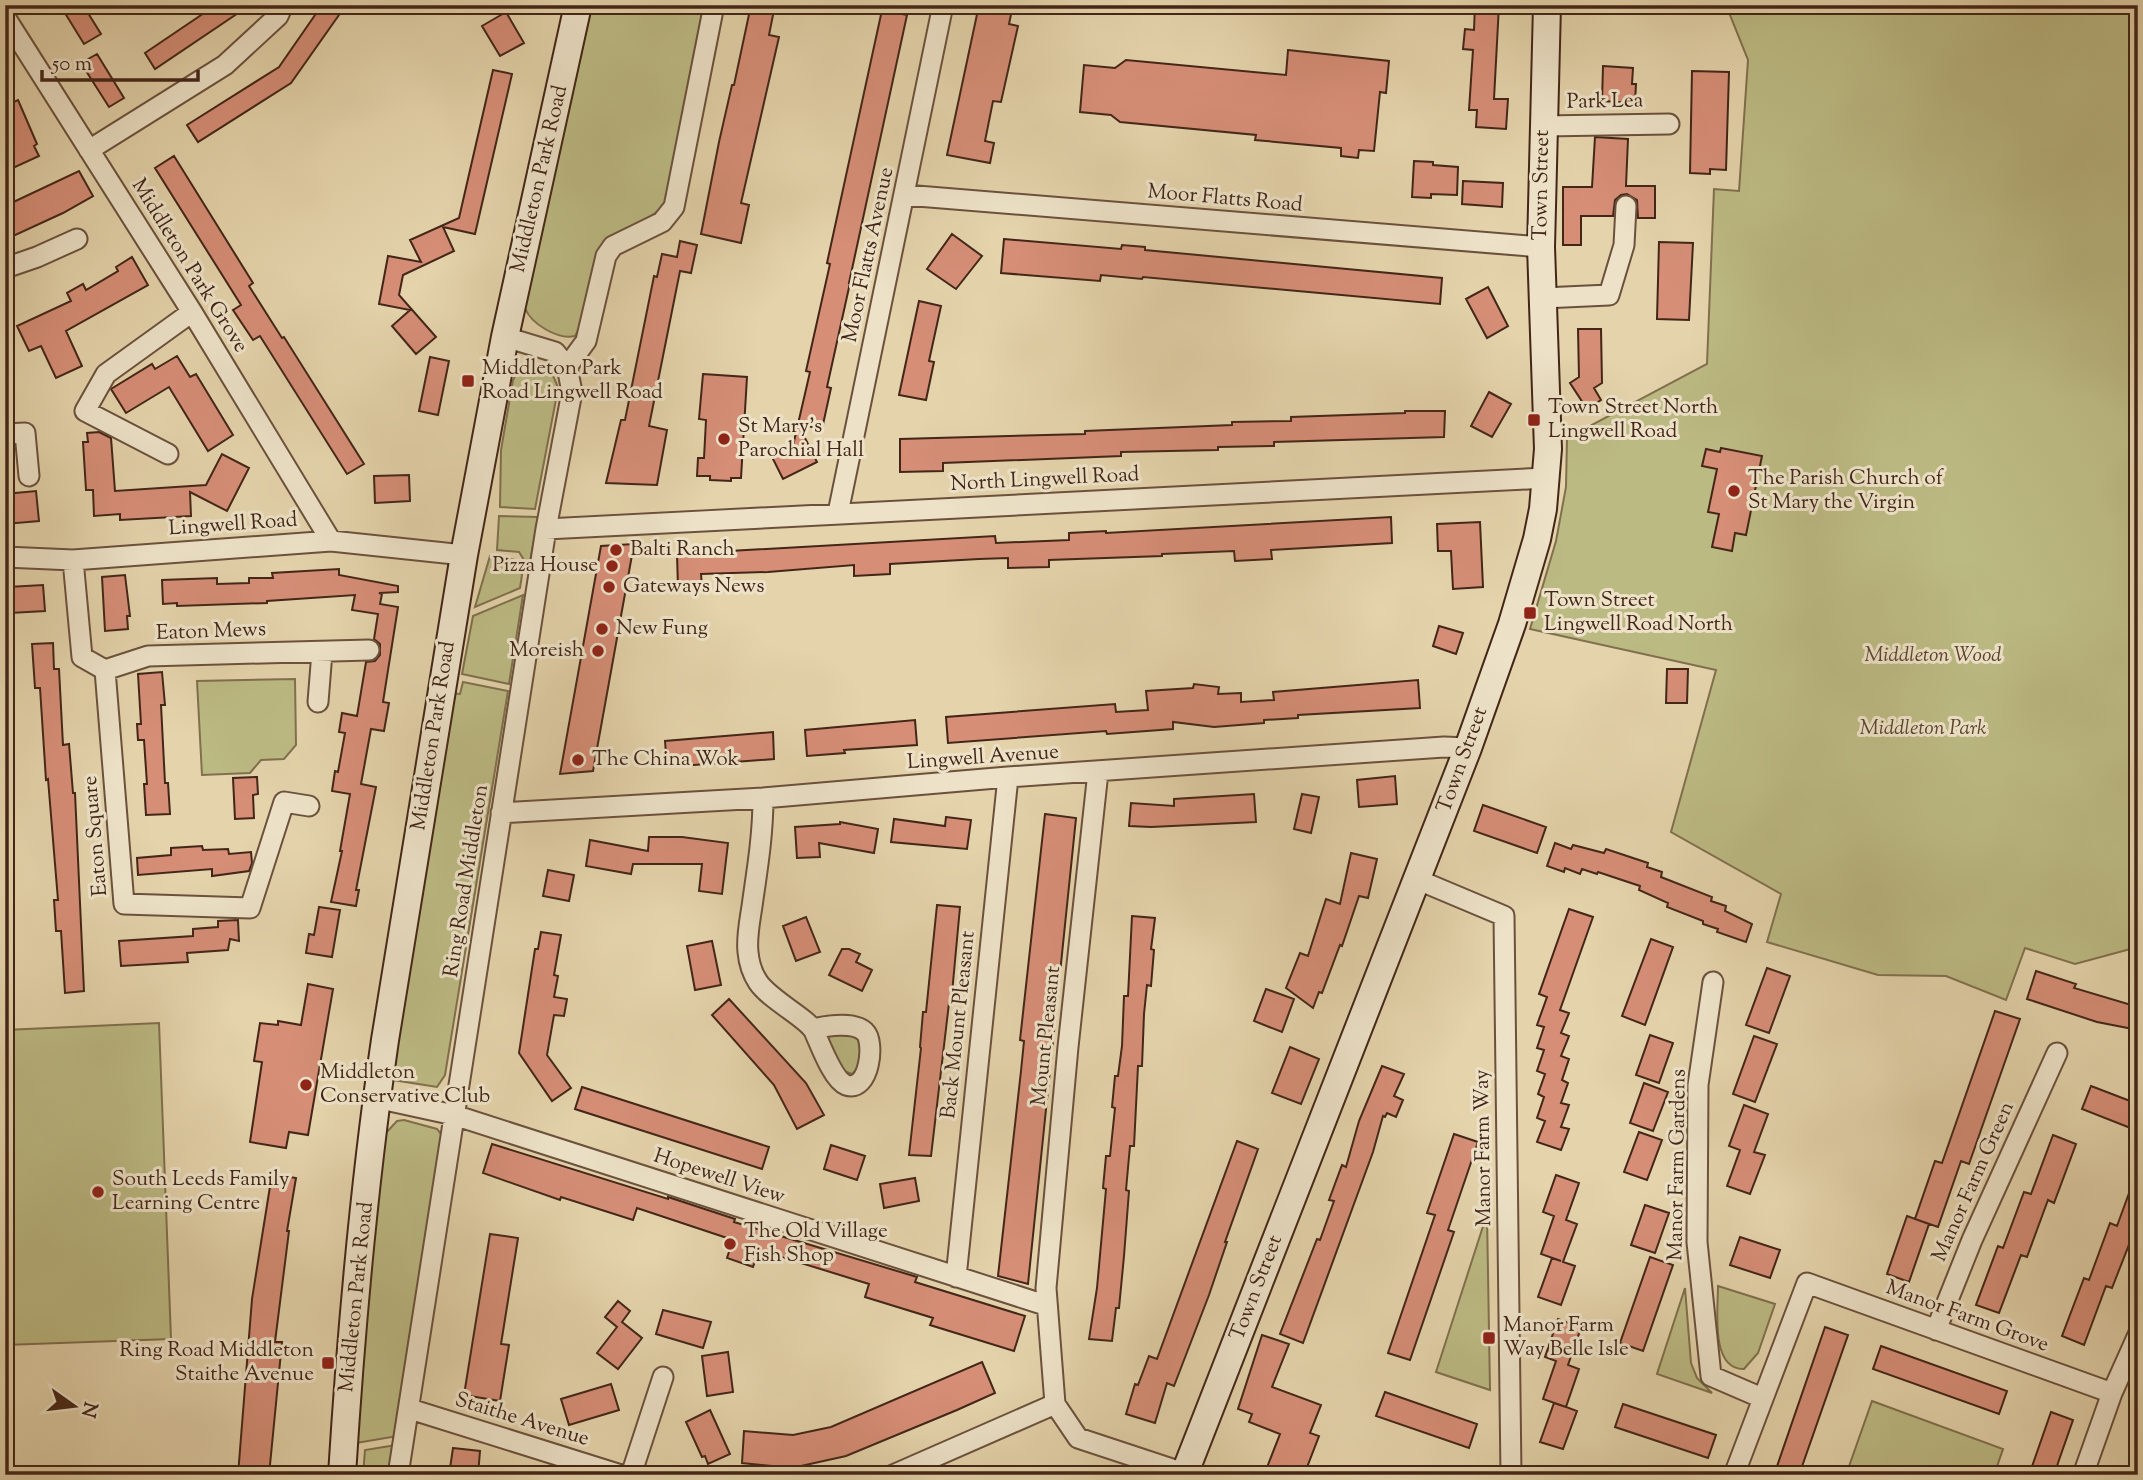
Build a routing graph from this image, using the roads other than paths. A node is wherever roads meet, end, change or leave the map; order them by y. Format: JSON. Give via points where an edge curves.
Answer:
{"nodes":[{"id":1,"x":284,"y":5,"type":"edge"},
{"id":2,"x":578,"y":5,"type":"edge"},
{"id":3,"x":714,"y":5,"type":"edge"},
{"id":4,"x":943,"y":5,"type":"edge"},
{"id":5,"x":1547,"y":5,"type":"edge"},
{"id":6,"x":5,"y":17,"type":"edge"},
{"id":7,"x":1669,"y":124,"type":"dead end"},
{"id":8,"x":1543,"y":126,"type":"junction"},
{"id":9,"x":89,"y":150,"type":"junction"},
{"id":10,"x":905,"y":195,"type":"junction"},
{"id":11,"x":1626,"y":205,"type":"dead end"},
{"id":12,"x":77,"y":239,"type":"dead end"},
{"id":13,"x":1541,"y":247,"type":"junction"},
{"id":14,"x":5,"y":268,"type":"edge"},
{"id":15,"x":1543,"y":298,"type":"junction"},
{"id":16,"x":192,"y":312,"type":"junction"},
{"id":17,"x":505,"y":337,"type":"junction"},
{"id":18,"x":567,"y":367,"type":"junction"},
{"id":19,"x":5,"y":434,"type":"edge"},
{"id":20,"x":168,"y":454,"type":"dead end"},
{"id":21,"x":29,"y":475,"type":"dead end"},
{"id":22,"x":1546,"y":478,"type":"junction"},
{"id":23,"x":838,"y":513,"type":"junction"},
{"id":24,"x":546,"y":529,"type":"junction"},
{"id":25,"x":331,"y":541,"type":"junction"},
{"id":26,"x":464,"y":555,"type":"junction"},
{"id":27,"x":5,"y":557,"type":"edge"},
{"id":28,"x":73,"y":559,"type":"junction"},
{"id":29,"x":369,"y":650,"type":"dead end"},
{"id":30,"x":321,"y":652,"type":"junction"},
{"id":31,"x":105,"y":670,"type":"junction"},
{"id":32,"x":318,"y":702,"type":"dead end"},
{"id":33,"x":1468,"y":748,"type":"junction"},
{"id":34,"x":1098,"y":772,"type":"junction"},
{"id":35,"x":1008,"y":777,"type":"junction"},
{"id":36,"x":762,"y":798,"type":"junction"},
{"id":37,"x":309,"y":806,"type":"dead end"},
{"id":38,"x":501,"y":813,"type":"junction"},
{"id":39,"x":1416,"y":879,"type":"junction"},
{"id":40,"x":1713,"y":982,"type":"dead end"},
{"id":41,"x":813,"y":1029,"type":"dead end"},
{"id":42,"x":2057,"y":1053,"type":"dead end"},
{"id":43,"x":376,"y":1098,"type":"junction"},
{"id":44,"x":454,"y":1115,"type":"junction"},
{"id":45,"x":956,"y":1278,"type":"junction"},
{"id":46,"x":1045,"y":1305,"type":"junction"},
{"id":47,"x":1936,"y":1330,"type":"junction"},
{"id":48,"x":2138,"y":1335,"type":"edge"},
{"id":49,"x":663,"y":1377,"type":"dead end"},
{"id":50,"x":2112,"y":1393,"type":"junction"},
{"id":51,"x":1762,"y":1398,"type":"junction"},
{"id":52,"x":1055,"y":1404,"type":"junction"},
{"id":53,"x":410,"y":1409,"type":"junction"},
{"id":54,"x":1184,"y":1474,"type":"edge"},
{"id":55,"x":342,"y":1475,"type":"edge"},
{"id":56,"x":398,"y":1475,"type":"edge"},
{"id":57,"x":621,"y":1475,"type":"edge"},
{"id":58,"x":631,"y":1475,"type":"edge"},
{"id":59,"x":893,"y":1475,"type":"edge"},
{"id":60,"x":1511,"y":1475,"type":"edge"},
{"id":61,"x":1734,"y":1475,"type":"edge"},
{"id":62,"x":2084,"y":1475,"type":"edge"}],
"edges":[{"from":1,"to":9,"type":"street","via":[[225,65]]},
{"from":2,"to":17,"type":"street","name":"Middleton Park Road"},
{"from":3,"to":18,"type":"street","via":[[674,206],[662,222],[613,246],[606,256],[586,341]]},
{"from":4,"to":10,"type":"street","name":"Moor Flatts Avenue"},
{"from":5,"to":8,"type":"street","name":"Town Street"},
{"from":6,"to":9,"type":"street","name":"Middleton Park Grove"},
{"from":7,"to":8,"type":"street","name":"Park Lea"},
{"from":8,"to":13,"type":"street","name":"Town Street"},
{"from":9,"to":16,"type":"street","name":"Middleton Park Grove"},
{"from":10,"to":13,"type":"street","name":"Moor Flatts Road"},
{"from":10,"to":23,"type":"street","name":"Moor Flatts Avenue"},
{"from":11,"to":15,"type":"street","via":[[1624,246],[1608,295]]},
{"from":12,"to":14,"type":"street"},
{"from":13,"to":15,"type":"street","name":"Town Street"},
{"from":15,"to":22,"type":"street","name":"Town Street"},
{"from":16,"to":20,"type":"street","via":[[106,374],[85,411]]},
{"from":16,"to":25,"type":"street","name":"Middleton Park Grove"},
{"from":17,"to":18,"type":"street","via":[[555,352]]},
{"from":17,"to":26,"type":"street","name":"Middleton Park Road"},
{"from":18,"to":24,"type":"street","name":"Ring Road Middleton","via":[[572,392]]},
{"from":19,"to":21,"type":"street","via":[[25,433]]},
{"from":22,"to":23,"type":"street","name":"North Lingwell Road"},
{"from":22,"to":33,"type":"street","name":"Town Street","via":[[1538,538]]},
{"from":23,"to":24,"type":"street","name":"North Lingwell Road"},
{"from":24,"to":38,"type":"street","name":"Ring Road Middleton"},
{"from":25,"to":26,"type":"street","name":"Lingwell Road"},
{"from":25,"to":28,"type":"street","name":"Lingwell Road"},
{"from":26,"to":43,"type":"street","name":"Middleton Park Road"},
{"from":27,"to":28,"type":"street","name":"Lingwell Road"},
{"from":28,"to":31,"type":"street","via":[[82,657]]},
{"from":29,"to":30,"type":"street","name":"Eaton Mews"},
{"from":30,"to":31,"type":"street","name":"Eaton Mews","via":[[148,656]]},
{"from":30,"to":32,"type":"street"},
{"from":31,"to":37,"type":"street","name":"Eaton Square","via":[[124,904],[250,908],[284,802]]},
{"from":33,"to":34,"type":"street","name":"Lingwell Avenue"},
{"from":33,"to":39,"type":"street","name":"Town Street"},
{"from":34,"to":35,"type":"street","name":"Lingwell Avenue"},
{"from":34,"to":46,"type":"street","name":"Mount Pleasant"},
{"from":35,"to":36,"type":"street","name":"Lingwell Avenue"},
{"from":35,"to":45,"type":"street","name":"Back Mount Pleasant"},
{"from":36,"to":38,"type":"street","name":"Lingwell Avenue"},
{"from":36,"to":41,"type":"street","via":[[763,829],[747,950],[759,984]]},
{"from":38,"to":44,"type":"street","name":"Ring Road Middleton"},
{"from":39,"to":54,"type":"street","name":"Town Street"},
{"from":39,"to":60,"type":"street","name":"Manor Farm Way","via":[[1504,916]]},
{"from":40,"to":51,"type":"street","name":"Manor Farm Gardens","via":[[1698,1085],[1697,1242],[1712,1376]]},
{"from":42,"to":47,"type":"street","name":"Manor Farm Green","via":[[1981,1218]]},
{"from":43,"to":44,"type":"street","name":"Hopewell View"},
{"from":43,"to":55,"type":"street","name":"Middleton Park Road"},
{"from":44,"to":45,"type":"street","name":"Hopewell View"},
{"from":44,"to":53,"type":"street","name":"Ring Road Middleton"},
{"from":45,"to":46,"type":"street","name":"Hopewell View"},
{"from":46,"to":52,"type":"street","name":"Mount Pleasant"},
{"from":47,"to":50,"type":"street","name":"Manor Farm Grove"},
{"from":47,"to":51,"type":"street","name":"Manor Farm Grove","via":[[1807,1283]]},
{"from":48,"to":50,"type":"street"},
{"from":49,"to":58,"type":"street"},
{"from":50,"to":62,"type":"street"},
{"from":51,"to":61,"type":"street"},
{"from":52,"to":54,"type":"street","via":[[1077,1438]]},
{"from":52,"to":59,"type":"street"},
{"from":53,"to":56,"type":"street","name":"Ring Road Middleton"},
{"from":53,"to":57,"type":"street","name":"Staithe Avenue"}]}
